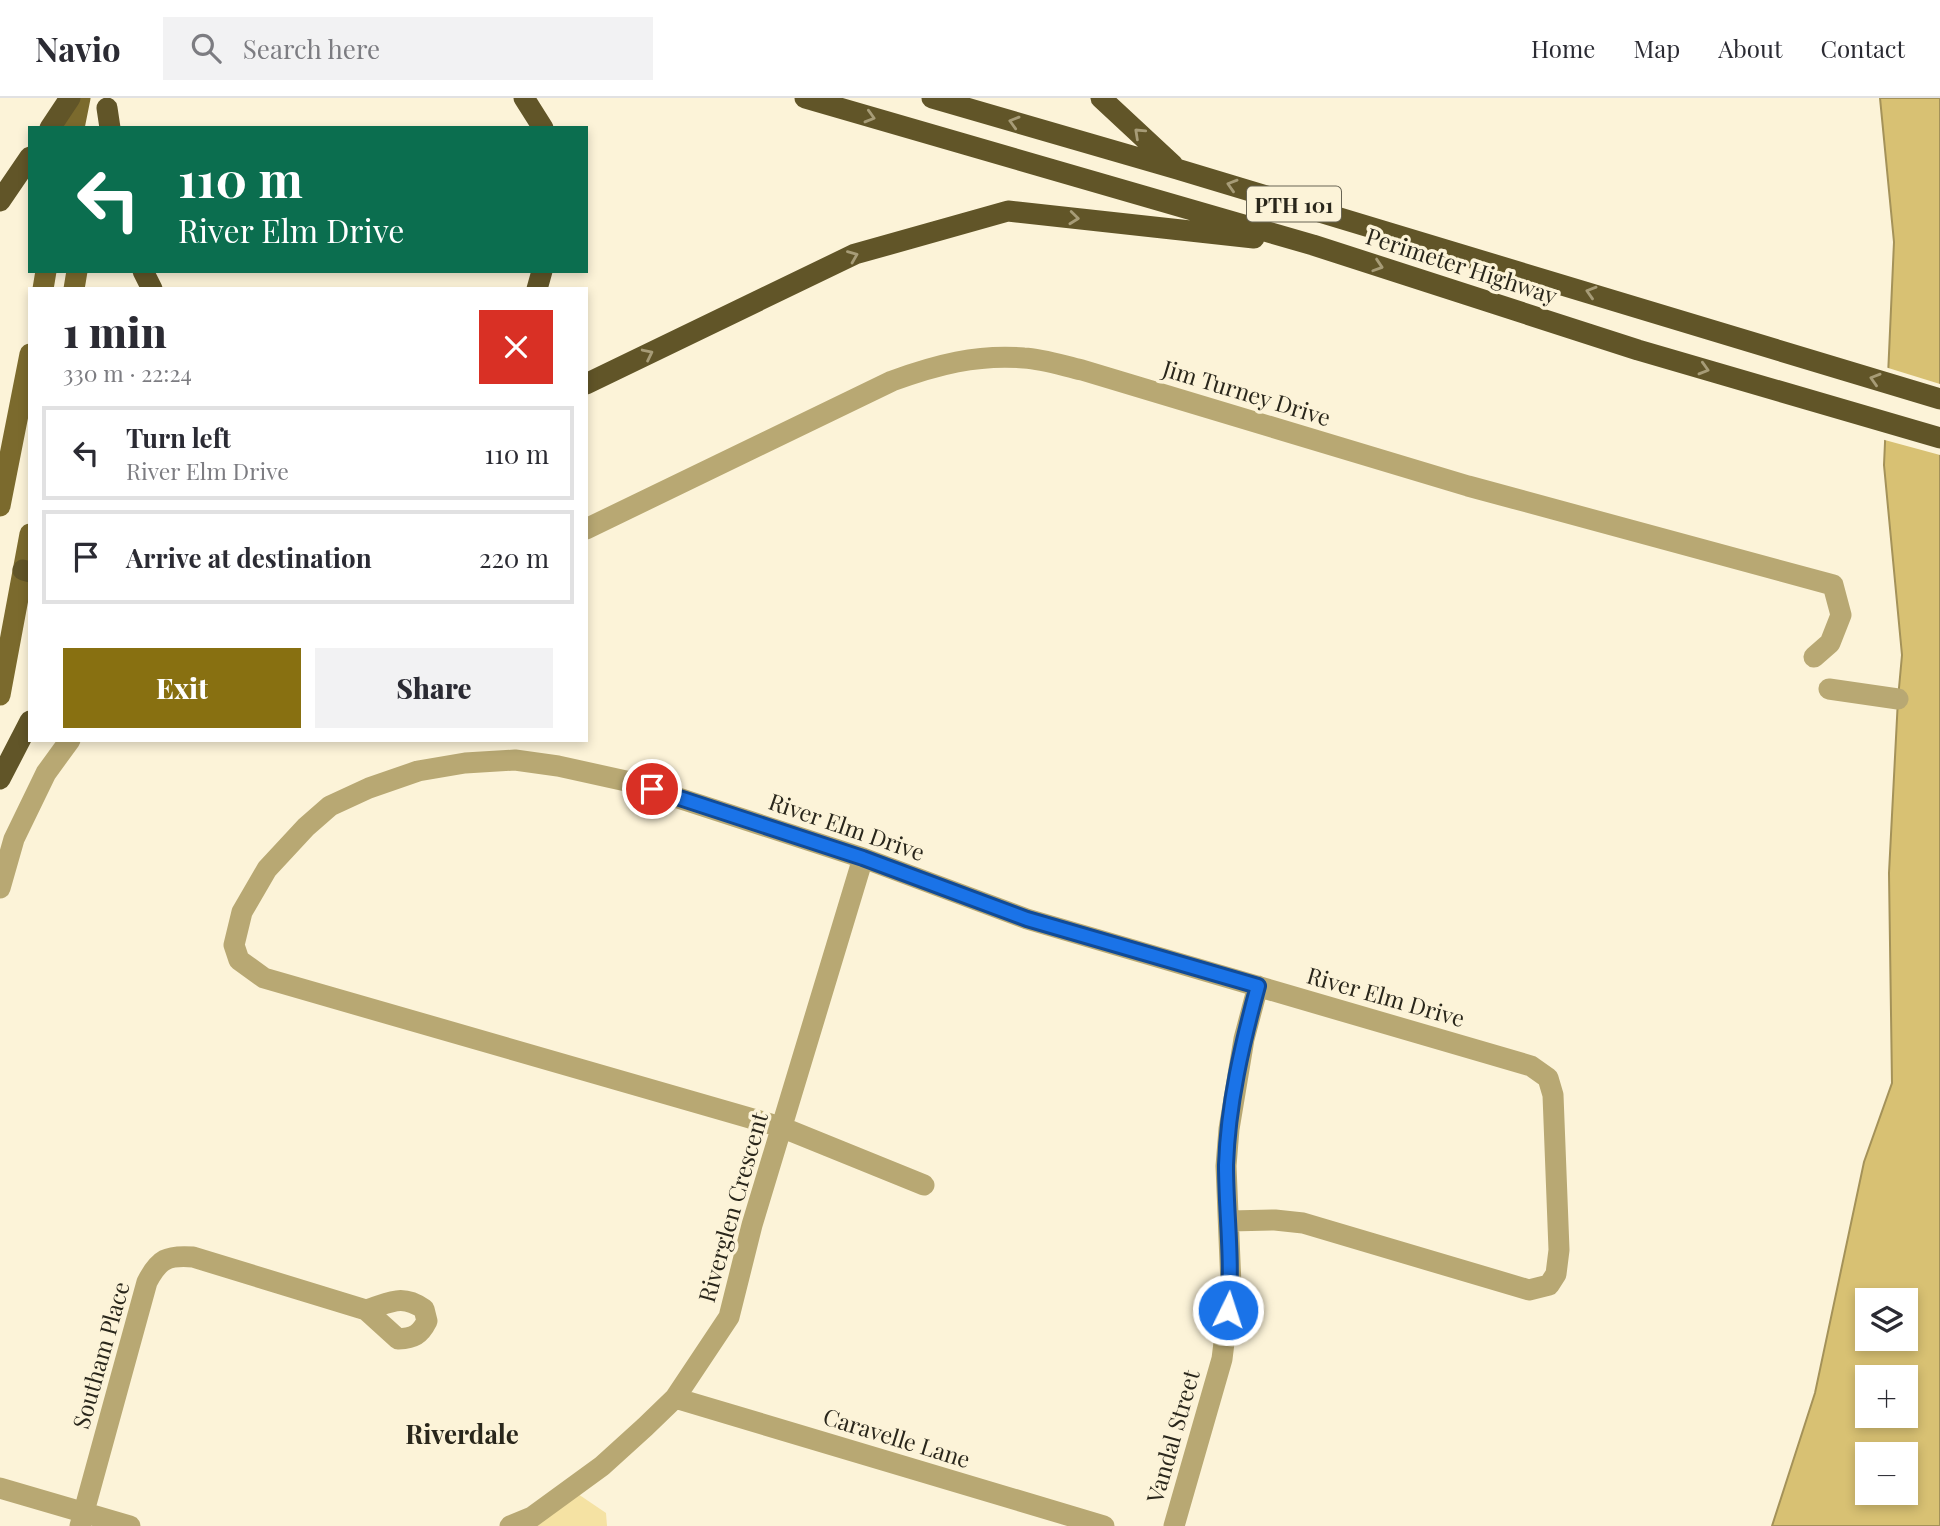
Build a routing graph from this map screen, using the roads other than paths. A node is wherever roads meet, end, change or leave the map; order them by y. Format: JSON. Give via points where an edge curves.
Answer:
{"nodes":[{"id":1,"x":70,"y":98,"type":"edge"},
{"id":2,"x":80,"y":98,"type":"edge"},
{"id":3,"x":524,"y":98,"type":"edge"},
{"id":4,"x":805,"y":98,"type":"edge"},
{"id":5,"x":932,"y":98,"type":"edge"},
{"id":6,"x":1101,"y":98,"type":"edge"},
{"id":7,"x":51,"y":126,"type":"edge"},
{"id":8,"x":74,"y":126,"type":"edge"},
{"id":9,"x":542,"y":126,"type":"edge"},
{"id":10,"x":28,"y":160,"type":"edge"},
{"id":11,"x":1177,"y":169,"type":"junction"},
{"id":12,"x":0,"y":201,"type":"edge"},
{"id":13,"x":1313,"y":245,"type":"junction"},
{"id":14,"x":28,"y":365,"type":"edge"},
{"id":15,"x":588,"y":383,"type":"edge"},
{"id":16,"x":1940,"y":399,"type":"edge"},
{"id":17,"x":1940,"y":438,"type":"edge"},
{"id":18,"x":0,"y":506,"type":"edge"},
{"id":19,"x":588,"y":528,"type":"edge"},
{"id":20,"x":27,"y":571,"type":"edge"},
{"id":21,"x":1814,"y":657,"type":"dead end"},
{"id":22,"x":1829,"y":689,"type":"dead end"},
{"id":23,"x":0,"y":695,"type":"edge"},
{"id":24,"x":1898,"y":699,"type":"dead end"},
{"id":25,"x":28,"y":725,"type":"edge"},
{"id":26,"x":69,"y":742,"type":"edge"},
{"id":27,"x":0,"y":779,"type":"edge"},
{"id":28,"x":863,"y":858,"type":"junction"},
{"id":29,"x":0,"y":888,"type":"edge"},
{"id":30,"x":1258,"y":986,"type":"junction"},
{"id":31,"x":781,"y":1127,"type":"junction"},
{"id":32,"x":924,"y":1185,"type":"dead end"},
{"id":33,"x":1230,"y":1222,"type":"junction"},
{"id":34,"x":366,"y":1310,"type":"dead end"},
{"id":35,"x":675,"y":1398,"type":"junction"},
{"id":36,"x":0,"y":1488,"type":"edge"},
{"id":37,"x":81,"y":1519,"type":"edge"},
{"id":38,"x":130,"y":1526,"type":"edge"},
{"id":39,"x":510,"y":1526,"type":"edge"},
{"id":40,"x":1104,"y":1526,"type":"edge"},
{"id":41,"x":1174,"y":1526,"type":"edge"}],
"edges":[{"from":1,"to":7,"type":"highway"},
{"from":2,"to":8,"type":"main road"},
{"from":3,"to":9,"type":"highway"},
{"from":4,"to":13,"type":"highway","name":"Perimeter Highway","number":"PTH 101","one_way":true},
{"from":11,"to":5,"type":"highway","name":"Perimeter Highway","number":"PTH 101","one_way":true},
{"from":11,"to":6,"type":"highway","one_way":true},
{"from":10,"to":12,"type":"highway"},
{"from":16,"to":11,"type":"highway","name":"Perimeter Highway","number":"PTH 101","one_way":true},
{"from":15,"to":13,"type":"highway","one_way":true,"via":[[855,254],[1008,211]]},
{"from":13,"to":17,"type":"highway","name":"Perimeter Highway","number":"PTH 101","one_way":true,"via":[[1638,350]]},
{"from":14,"to":18,"type":"main road"},
{"from":19,"to":21,"type":"street","name":"Jim Turney Drive","via":[[930,367],[969,358],[1026,358],[1082,370],[1468,486],[1833,585],[1841,615],[1830,643]]},
{"from":20,"to":23,"type":"main road"},
{"from":22,"to":24,"type":"street"},
{"from":25,"to":27,"type":"highway"},
{"from":26,"to":29,"type":"street","via":[[46,773],[14,839]]},
{"from":28,"to":30,"type":"street","name":"River Elm Drive","via":[[1027,919]]},
{"from":28,"to":31,"type":"street","name":"Riverglen Crescent"},
{"from":28,"to":31,"type":"street","name":"River Elm Drive","via":[[626,780],[515,760],[465,764],[418,771],[330,806],[267,869],[242,912],[234,945],[239,960],[264,978]]},
{"from":30,"to":33,"type":"street","name":"Vandal Street","via":[[1229,1129]]},
{"from":30,"to":33,"type":"street","name":"River Elm Drive","via":[[1531,1066],[1548,1077],[1553,1095],[1556,1274],[1549,1285],[1529,1290],[1303,1223]]},
{"from":31,"to":32,"type":"street","name":"River Elm Drive"},
{"from":31,"to":35,"type":"street","name":"Riverglen Crescent","via":[[729,1317]]},
{"from":33,"to":41,"type":"street","name":"Vandal Street","via":[[1231,1285],[1222,1359]]},
{"from":34,"to":37,"type":"street","name":"Southam Place","via":[[193,1257],[174,1255],[156,1264],[147,1282]]},
{"from":35,"to":39,"type":"street","name":"Riverglen Crescent","via":[[602,1466],[532,1517]]},
{"from":35,"to":40,"type":"street","name":"Caravelle Lane"},
{"from":36,"to":37,"type":"street"},
{"from":37,"to":38,"type":"street"}]}
